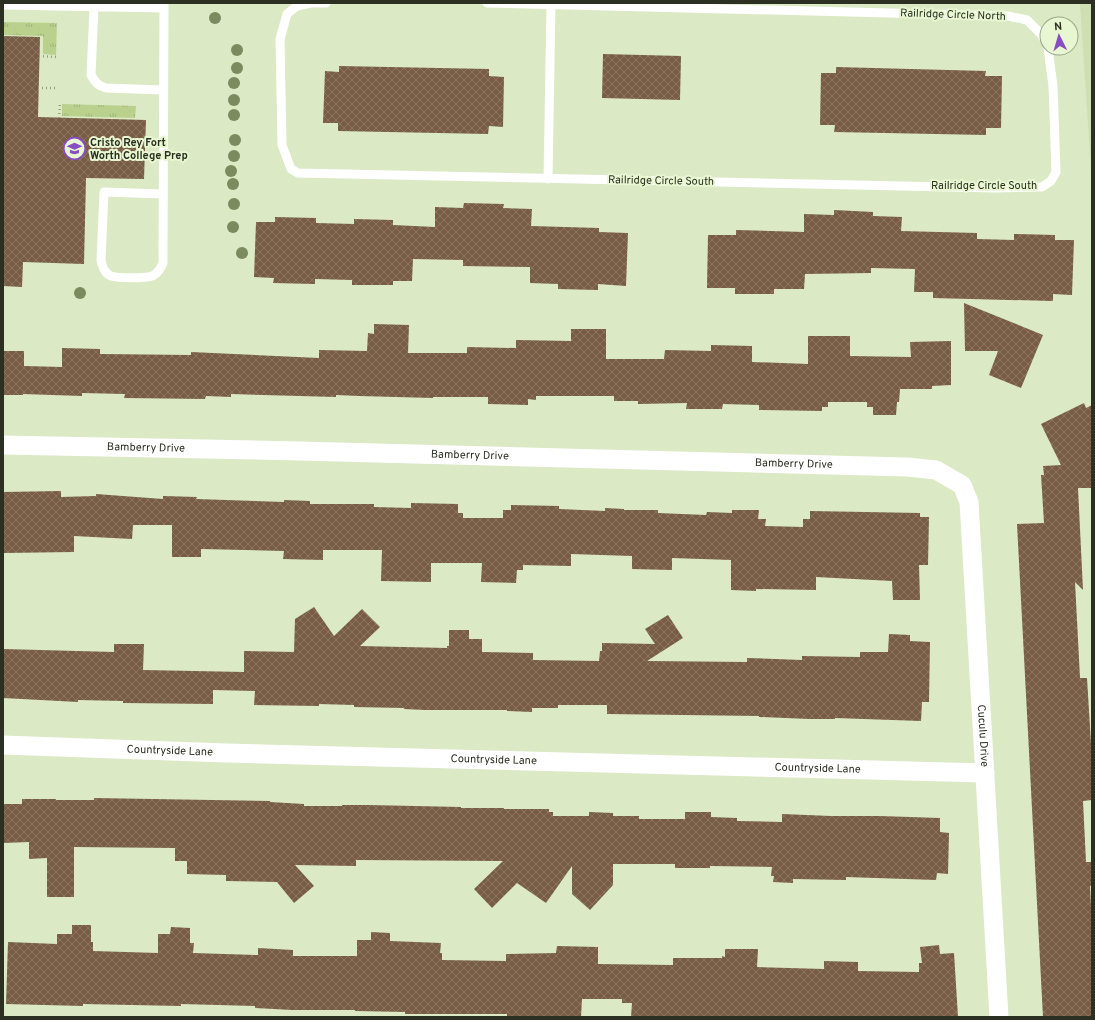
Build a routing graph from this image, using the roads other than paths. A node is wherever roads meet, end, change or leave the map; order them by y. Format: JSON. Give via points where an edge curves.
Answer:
{"nodes":[{"id":1,"x":326,"y":3,"type":"edge"},
{"id":2,"x":487,"y":3,"type":"edge"},
{"id":3,"x":551,"y":4,"type":"junction"},
{"id":4,"x":3,"y":5,"type":"edge"},
{"id":5,"x":164,"y":6,"type":"edge"},
{"id":6,"x":94,"y":7,"type":"junction"},
{"id":7,"x":1039,"y":32,"type":"edge"},
{"id":8,"x":1049,"y":56,"type":"edge"},
{"id":9,"x":163,"y":90,"type":"junction"},
{"id":10,"x":548,"y":179,"type":"junction"},
{"id":11,"x":163,"y":194,"type":"junction"},
{"id":12,"x":3,"y":445,"type":"edge"},
{"id":13,"x":936,"y":470,"type":"joint"},
{"id":14,"x":3,"y":745,"type":"edge"},
{"id":15,"x":985,"y":773,"type":"junction"},
{"id":16,"x":999,"y":1017,"type":"edge"}],
"edges":[{"from":1,"to":10,"type":"lane","name":"Railridge Circle South","via":[[297,6],[287,14],[280,39],[282,144],[290,169],[298,173]]},
{"from":2,"to":3,"type":"lane","name":"Railridge Circle North"},
{"from":3,"to":7,"type":"lane","name":"Railridge Circle North","via":[[1008,16],[1027,20]]},
{"from":3,"to":10,"type":"lane"},
{"from":4,"to":6,"type":"lane"},
{"from":5,"to":6,"type":"lane"},
{"from":5,"to":9,"type":"lane"},
{"from":6,"to":9,"type":"lane","via":[[91,75],[94,81],[106,88]]},
{"from":8,"to":10,"type":"lane","name":"Railridge Circle South","via":[[1053,86],[1056,172],[1051,181],[1042,186],[995,188]]},
{"from":9,"to":11,"type":"lane"},
{"from":11,"to":11,"type":"lane","via":[[163,263],[159,271],[150,277],[118,277],[106,272],[101,261],[104,192]]},
{"from":12,"to":13,"type":"street","name":"Bamberry Drive","via":[[907,467]]},
{"from":13,"to":15,"type":"street","name":"Cuculu Drive","via":[[962,485],[969,502]]},
{"from":14,"to":15,"type":"street","name":"Countryside Lane","via":[[226,754]]},
{"from":15,"to":16,"type":"street","name":"Cuculu Drive"}]}
